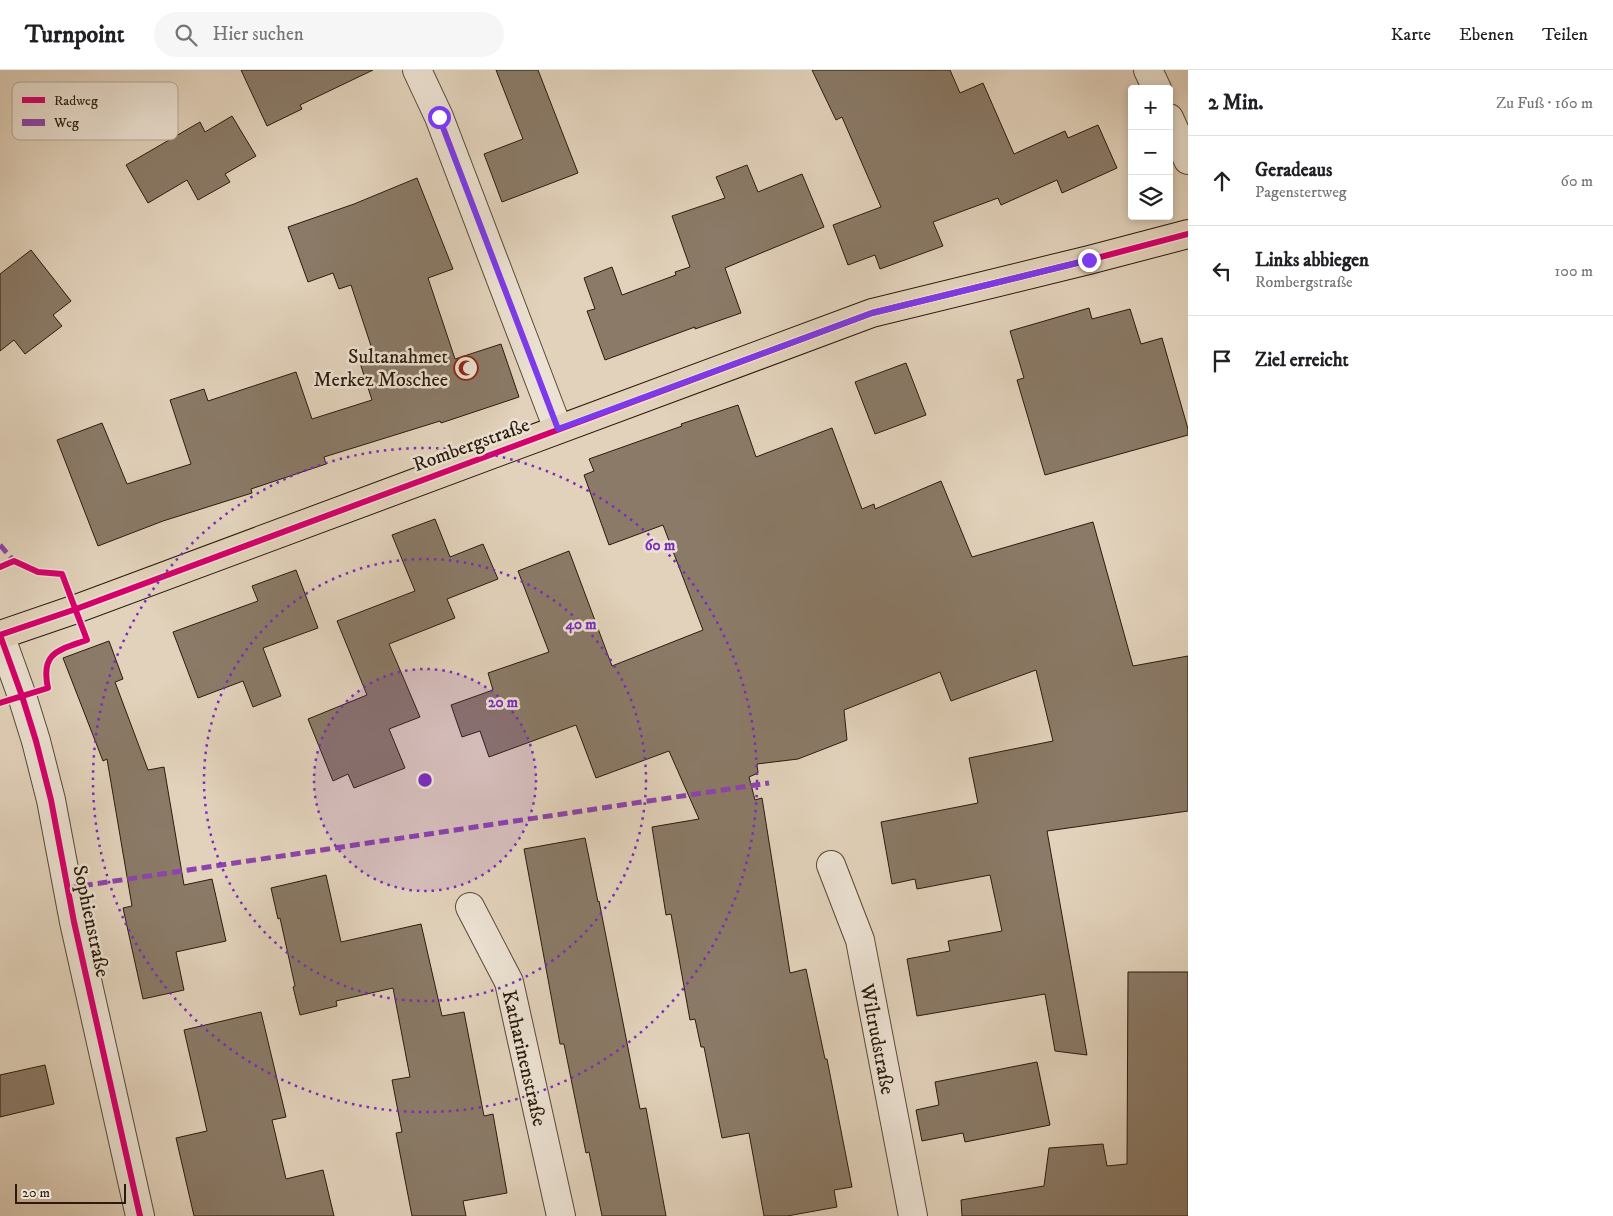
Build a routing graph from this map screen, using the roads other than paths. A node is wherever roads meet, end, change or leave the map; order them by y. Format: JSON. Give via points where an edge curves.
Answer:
{"nodes":[{"id":1,"x":417,"y":70,"type":"edge"},
{"id":2,"x":1148,"y":70,"type":"edge"},
{"id":3,"x":1155,"y":85,"type":"edge"},
{"id":4,"x":1173,"y":127,"type":"edge"},
{"id":5,"x":1188,"y":160,"type":"edge"},
{"id":6,"x":1188,"y":234,"type":"edge"},
{"id":7,"x":558,"y":429,"type":"junction"},
{"id":8,"x":0,"y":635,"type":"edge"},
{"id":9,"x":831,"y":865,"type":"dead end"},
{"id":10,"x":470,"y":907,"type":"dead end"},
{"id":11,"x":140,"y":1216,"type":"edge"},
{"id":12,"x":561,"y":1216,"type":"edge"},
{"id":13,"x":912,"y":1216,"type":"edge"}],
"edges":[{"from":1,"to":7,"type":"street","via":[[439,117]]},
{"from":2,"to":3,"type":"street"},
{"from":4,"to":5,"type":"street"},
{"from":6,"to":7,"type":"main road","name":"Rombergstraße","via":[[872,313]]},
{"from":7,"to":8,"type":"main road","name":"Rombergstraße"},
{"from":8,"to":11,"type":"street","name":"Sophienstraße","via":[[31,723],[51,800],[74,922]]},
{"from":9,"to":13,"type":"street","name":"Wiltrudstraße","via":[[860,940]]},
{"from":10,"to":12,"type":"street","name":"Katharinenstraße","via":[[509,982]]}]}
